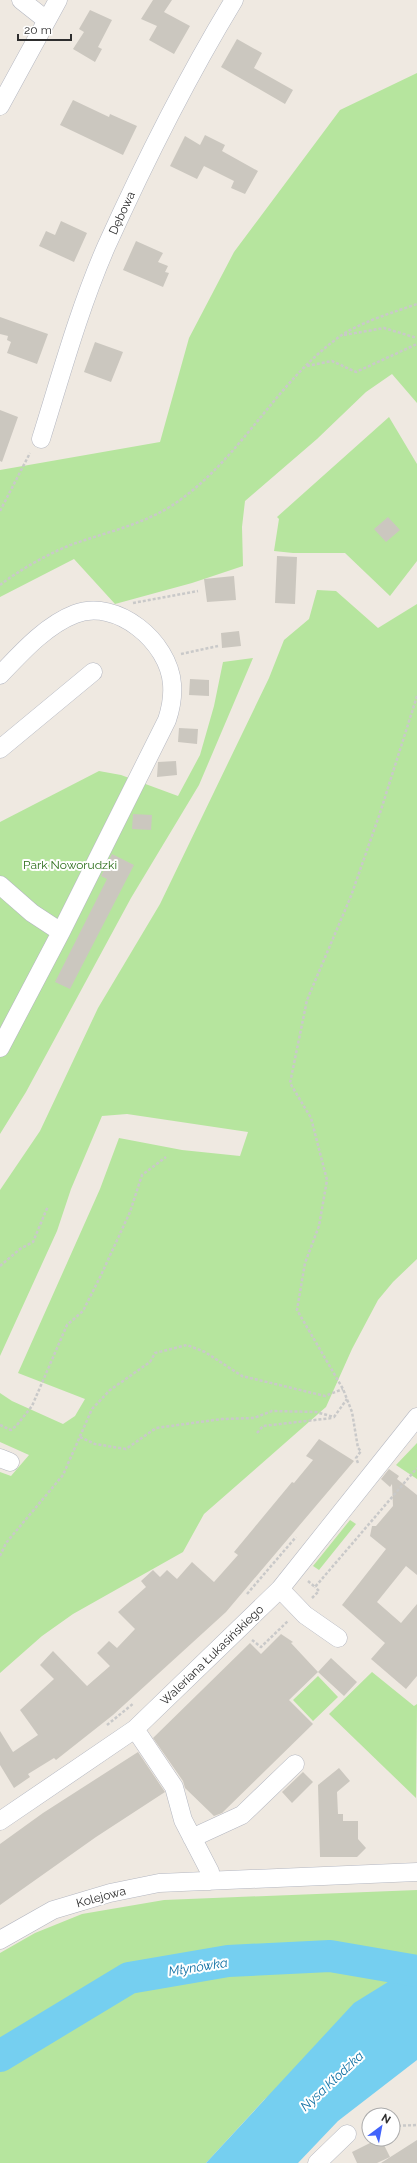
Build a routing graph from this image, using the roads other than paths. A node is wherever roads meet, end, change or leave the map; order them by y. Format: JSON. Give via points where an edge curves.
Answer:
{"nodes":[{"id":1,"x":21,"y":0,"type":"edge"},
{"id":2,"x":58,"y":0,"type":"edge"},
{"id":3,"x":234,"y":0,"type":"edge"},
{"id":4,"x":45,"y":19,"type":"junction"},
{"id":5,"x":0,"y":106,"type":"edge"},
{"id":6,"x":40,"y":439,"type":"road end"},
{"id":7,"x":93,"y":672,"type":"dead end"},
{"id":8,"x":0,"y":675,"type":"edge"},
{"id":9,"x":0,"y":749,"type":"edge"},
{"id":10,"x":0,"y":886,"type":"edge"},
{"id":11,"x":61,"y":932,"type":"junction"},
{"id":12,"x":0,"y":1048,"type":"edge"},
{"id":13,"x":417,"y":1417,"type":"edge"},
{"id":14,"x":280,"y":1590,"type":"junction"},
{"id":15,"x":338,"y":1638,"type":"dead end"},
{"id":16,"x":135,"y":1729,"type":"junction"},
{"id":17,"x":295,"y":1764,"type":"dead end"},
{"id":18,"x":0,"y":1821,"type":"edge"},
{"id":19,"x":192,"y":1838,"type":"junction"},
{"id":20,"x":417,"y":1872,"type":"edge"},
{"id":21,"x":210,"y":1881,"type":"junction"},
{"id":22,"x":0,"y":1940,"type":"edge"},
{"id":23,"x":347,"y":2134,"type":"dead end"},
{"id":24,"x":317,"y":2163,"type":"edge"}],
"edges":[{"from":1,"to":4,"type":"street"},
{"from":2,"to":4,"type":"street"},
{"from":3,"to":6,"type":"street","name":"Dębowa","via":[[206,47],[106,248],[71,343]]},
{"from":4,"to":5,"type":"street"},
{"from":7,"to":9,"type":"street"},
{"from":8,"to":11,"type":"street","via":[[56,623],[76,613],[108,611],[146,634],[163,657],[172,683],[167,720]]},
{"from":10,"to":11,"type":"street","via":[[32,913]]},
{"from":11,"to":12,"type":"street"},
{"from":13,"to":14,"type":"street","name":"Waleriana Łukasińskiego"},
{"from":14,"to":15,"type":"street","via":[[300,1610]]},
{"from":14,"to":16,"type":"street","name":"Waleriana Łukasińskiego"},
{"from":16,"to":18,"type":"street","name":"Waleriana Łukasińskiego"},
{"from":16,"to":19,"type":"street","via":[[174,1787],[183,1820]]},
{"from":17,"to":19,"type":"street","via":[[242,1815]]},
{"from":19,"to":21,"type":"street","via":[[210,1872]]},
{"from":20,"to":21,"type":"street","name":"Kolejowa"},
{"from":21,"to":22,"type":"street","name":"Kolejowa","via":[[159,1883],[110,1893],[53,1910]]},
{"from":23,"to":24,"type":"street"}]}
